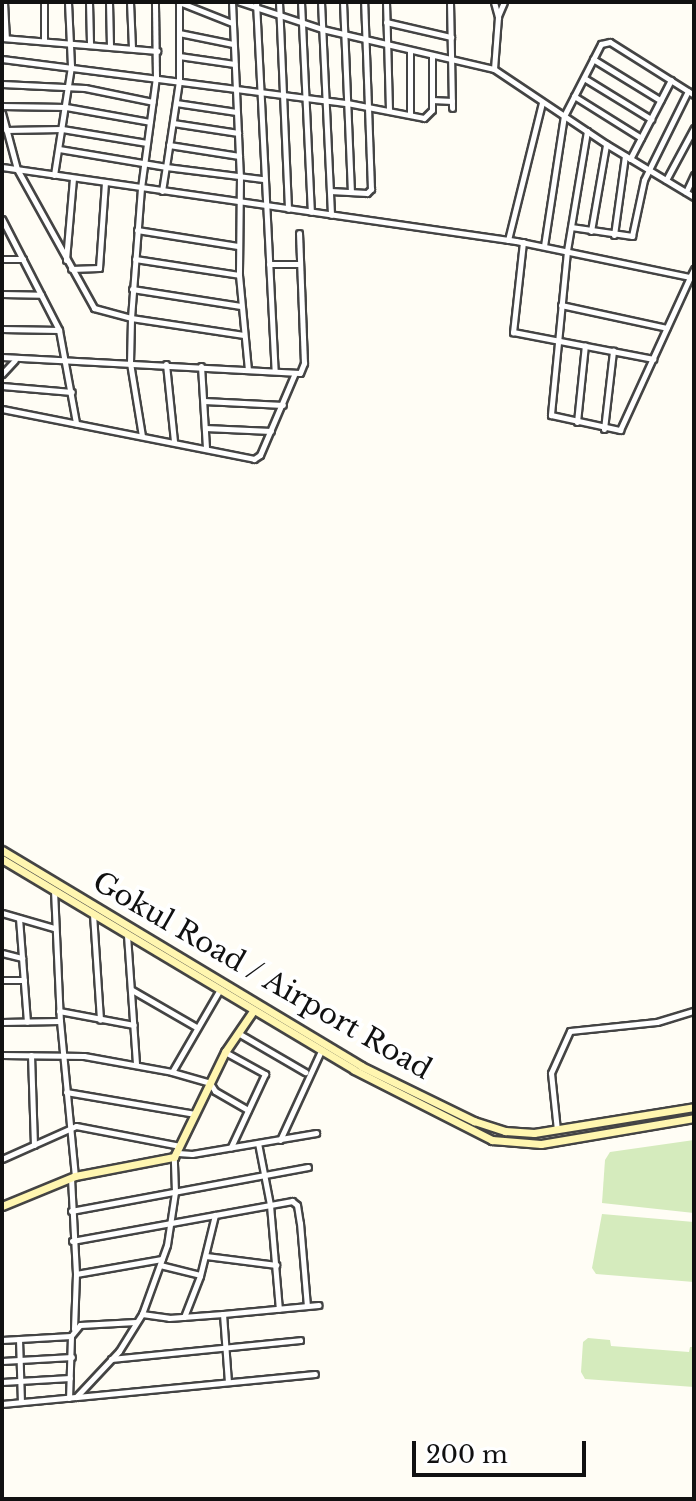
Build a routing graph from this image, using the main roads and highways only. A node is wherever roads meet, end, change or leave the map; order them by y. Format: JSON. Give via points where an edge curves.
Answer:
{"nodes":[{"id":1,"x":2,"y":850,"type":"edge"},
{"id":2,"x":2,"y":859,"type":"edge"},
{"id":3,"x":55,"y":887,"type":"junction"},
{"id":4,"x":253,"y":1011,"type":"junction"},
{"id":5,"x":694,"y":1107,"type":"edge"},
{"id":6,"x":694,"y":1118,"type":"edge"},
{"id":7,"x":494,"y":1128,"type":"junction"},
{"id":8,"x":505,"y":1131,"type":"junction"},
{"id":9,"x":492,"y":1140,"type":"junction"},
{"id":10,"x":502,"y":1142,"type":"junction"},
{"id":11,"x":2,"y":1206,"type":"edge"}],
"edges":[{"from":1,"to":3,"type":"main road","name":"Gokul Road / Airport Road"},
{"from":2,"to":3,"type":"main road"},
{"from":3,"to":4,"type":"main road"},
{"from":3,"to":7,"type":"main road","name":"Gokul Road / Airport Road","via":[[361,1066]]},
{"from":4,"to":9,"type":"main road"},
{"from":4,"to":11,"type":"main road","via":[[225,1052],[178,1152],[73,1176]]},
{"from":5,"to":8,"type":"main road","name":"Gokul Road / Airport Road","via":[[557,1130]]},
{"from":6,"to":10,"type":"main road","via":[[541,1144]]},
{"from":7,"to":8,"type":"main road","name":"Gokul Road / Airport Road"},
{"from":7,"to":9,"type":"main road"},
{"from":8,"to":10,"type":"main road"},
{"from":9,"to":10,"type":"main road"}]}
